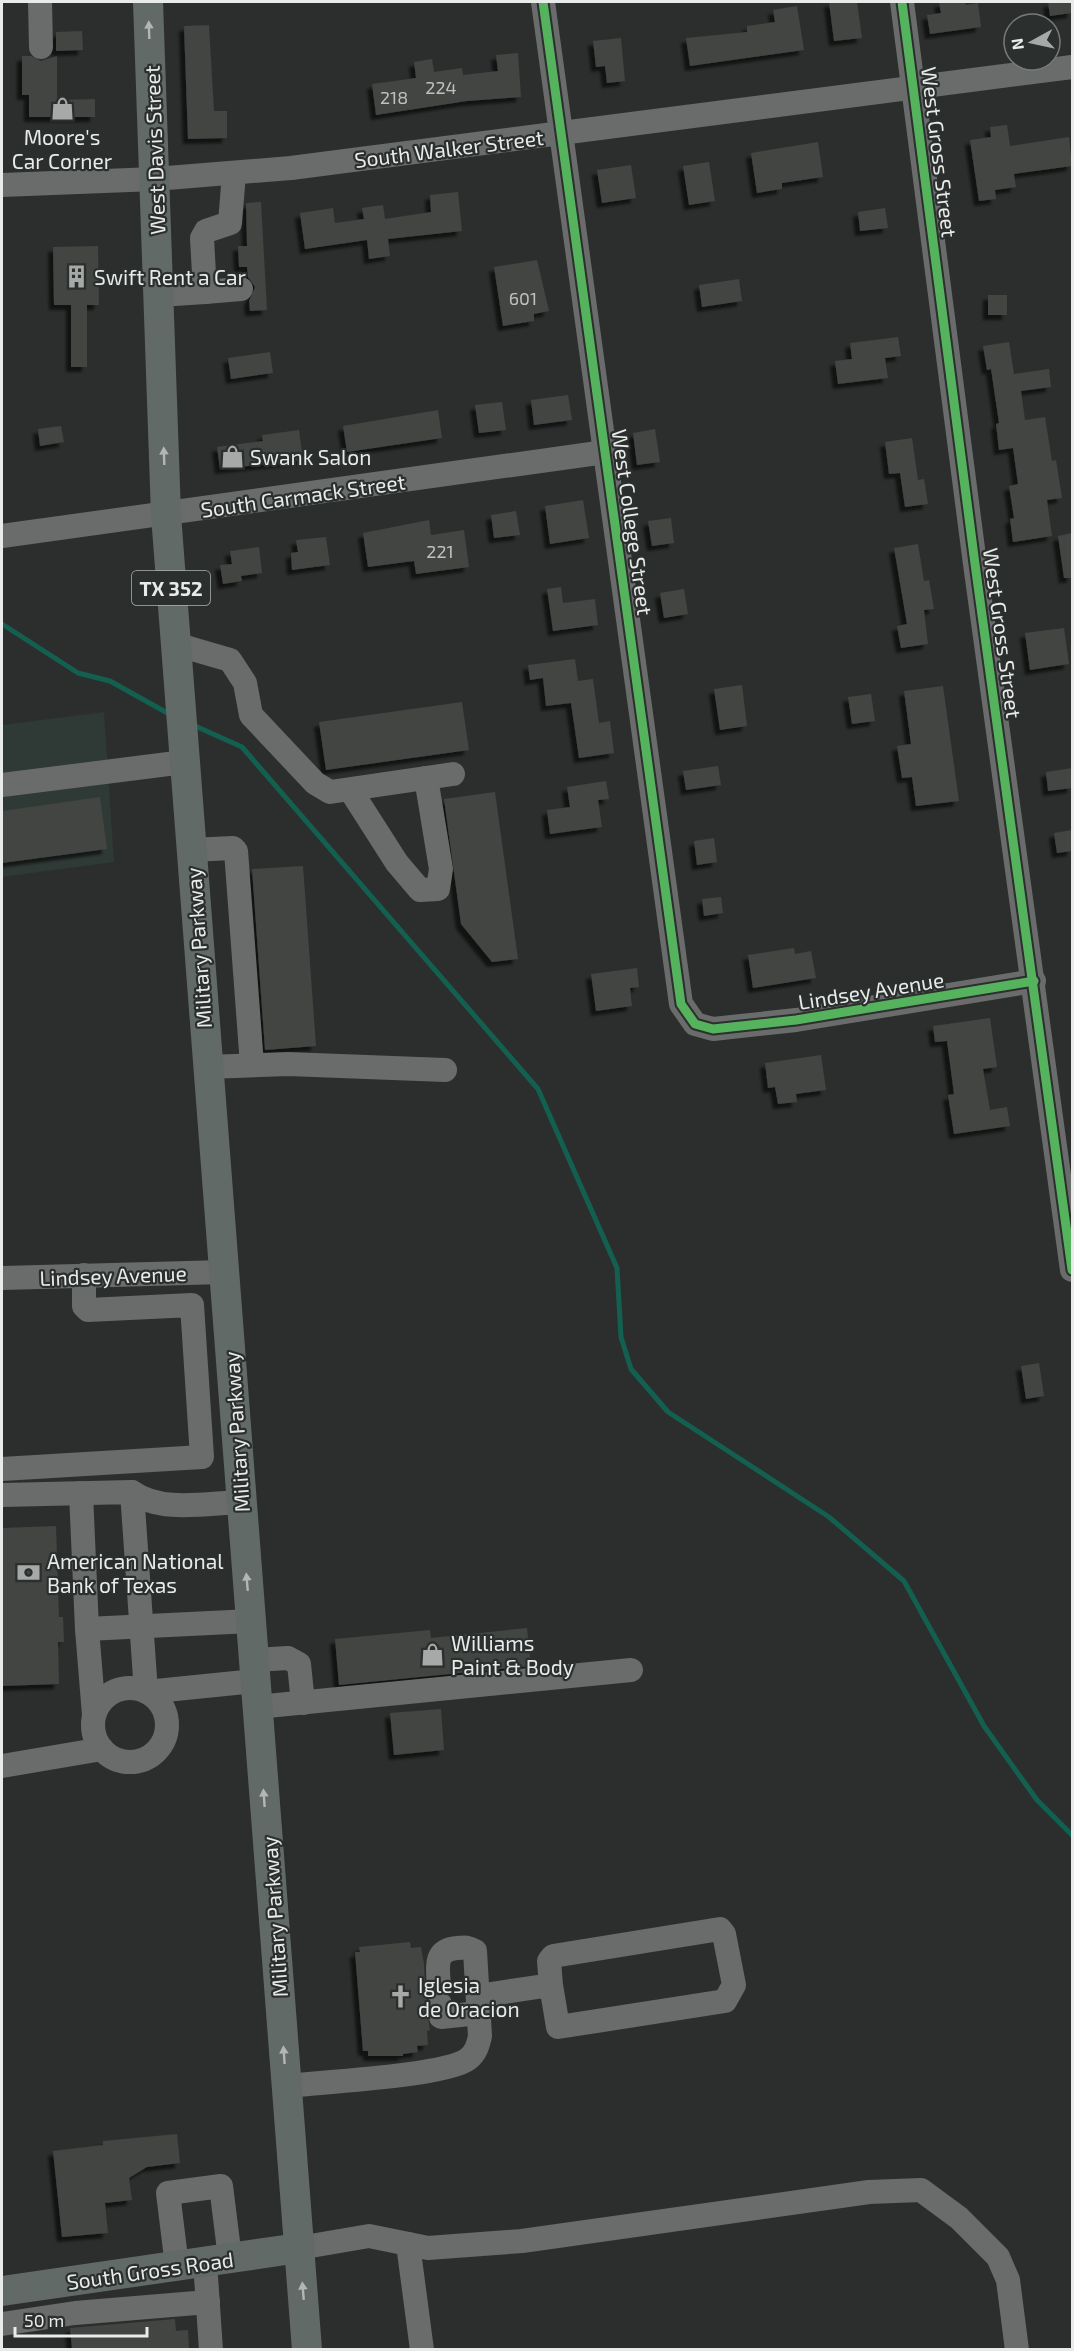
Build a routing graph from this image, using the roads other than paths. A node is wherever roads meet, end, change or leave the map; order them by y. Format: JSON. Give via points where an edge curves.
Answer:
{"nodes":[{"id":1,"x":40,"y":2,"type":"edge"},
{"id":2,"x":148,"y":2,"type":"edge"},
{"id":3,"x":543,"y":2,"type":"edge"},
{"id":4,"x":902,"y":2,"type":"edge"},
{"id":5,"x":41,"y":47,"type":"dead end"},
{"id":6,"x":1072,"y":67,"type":"edge"},
{"id":7,"x":914,"y":86,"type":"junction"},
{"id":8,"x":561,"y":134,"type":"junction"},
{"id":9,"x":234,"y":173,"type":"junction"},
{"id":10,"x":155,"y":179,"type":"junction"},
{"id":11,"x":2,"y":185,"type":"edge"},
{"id":12,"x":241,"y":289,"type":"dead end"},
{"id":13,"x":205,"y":292,"type":"junction"},
{"id":14,"x":159,"y":295,"type":"junction"},
{"id":15,"x":605,"y":452,"type":"junction"},
{"id":16,"x":166,"y":515,"type":"junction"},
{"id":17,"x":2,"y":536,"type":"edge"},
{"id":18,"x":175,"y":644,"type":"junction"},
{"id":19,"x":183,"y":752,"type":"junction"},
{"id":20,"x":453,"y":774,"type":"dead end"},
{"id":21,"x":426,"y":778,"type":"junction"},
{"id":22,"x":2,"y":785,"type":"edge"},
{"id":23,"x":351,"y":791,"type":"junction"},
{"id":24,"x":190,"y":850,"type":"junction"},
{"id":25,"x":1034,"y":981,"type":"junction"},
{"id":26,"x":713,"y":1029,"type":"joint"},
{"id":27,"x":252,"y":1065,"type":"junction"},
{"id":28,"x":207,"y":1067,"type":"junction"},
{"id":29,"x":445,"y":1070,"type":"dead end"},
{"id":30,"x":1072,"y":1270,"type":"edge"},
{"id":31,"x":224,"y":1272,"type":"junction"},
{"id":32,"x":147,"y":1274,"type":"junction"},
{"id":33,"x":84,"y":1275,"type":"junction"},
{"id":34,"x":2,"y":1278,"type":"edge"},
{"id":35,"x":147,"y":1306,"type":"junction"},
{"id":36,"x":2,"y":1469,"type":"edge"},
{"id":37,"x":132,"y":1491,"type":"junction"},
{"id":38,"x":81,"y":1493,"type":"junction"},
{"id":39,"x":2,"y":1495,"type":"edge"},
{"id":40,"x":241,"y":1502,"type":"junction"},
{"id":41,"x":250,"y":1621,"type":"junction"},
{"id":42,"x":141,"y":1626,"type":"junction"},
{"id":43,"x":87,"y":1629,"type":"junction"},
{"id":44,"x":631,"y":1670,"type":"dead end"},
{"id":45,"x":255,"y":1683,"type":"junction"},
{"id":46,"x":146,"y":1692,"type":"junction"},
{"id":47,"x":303,"y":1703,"type":"junction"},
{"id":48,"x":94,"y":1715,"type":"junction"},
{"id":49,"x":102,"y":1749,"type":"junction"},
{"id":50,"x":2,"y":1766,"type":"edge"},
{"id":51,"x":551,"y":1985,"type":"junction"},
{"id":52,"x":478,"y":2004,"type":"junction"},
{"id":53,"x":287,"y":2086,"type":"junction"},
{"id":54,"x":408,"y":2244,"type":"junction"},
{"id":55,"x":299,"y":2248,"type":"junction"},
{"id":56,"x":204,"y":2262,"type":"junction"},
{"id":57,"x":2,"y":2291,"type":"edge"},
{"id":58,"x":208,"y":2302,"type":"junction"},
{"id":59,"x":7,"y":2324,"type":"edge"},
{"id":60,"x":211,"y":2349,"type":"edge"},
{"id":61,"x":308,"y":2349,"type":"edge"},
{"id":62,"x":422,"y":2349,"type":"edge"},
{"id":63,"x":1017,"y":2349,"type":"edge"}],
"edges":[{"from":1,"to":5,"type":"street"},
{"from":10,"to":2,"type":"main road","name":"West Davis Street","number":"TX 352","one_way":true},
{"from":3,"to":8,"type":"street","name":"West College Street"},
{"from":4,"to":7,"type":"street","name":"West Gross Street"},
{"from":6,"to":7,"type":"street","name":"South Walker Street"},
{"from":7,"to":8,"type":"street","name":"South Walker Street"},
{"from":7,"to":25,"type":"street","name":"West Gross Street","via":[[975,564]]},
{"from":8,"to":9,"type":"street","name":"South Walker Street"},
{"from":8,"to":15,"type":"street","name":"West College Street"},
{"from":9,"to":10,"type":"street","name":"South Walker Street"},
{"from":9,"to":13,"type":"street","via":[[230,223],[206,231],[202,238]]},
{"from":10,"to":11,"type":"street","name":"South Walker Street"},
{"from":10,"to":14,"type":"main road","name":"West Davis Street","number":"TX 352"},
{"from":12,"to":13,"type":"street"},
{"from":13,"to":14,"type":"street"},
{"from":16,"to":14,"type":"main road","name":"West Davis Street","number":"TX 352","one_way":true},
{"from":15,"to":16,"type":"street","name":"South Carmack Street"},
{"from":15,"to":26,"type":"street","name":"West College Street","via":[[681,1004],[695,1024]]},
{"from":16,"to":17,"type":"street","name":"South Carmack Street"},
{"from":16,"to":18,"type":"main road","name":"Military Parkway","number":"TX 352"},
{"from":18,"to":19,"type":"main road","name":"Military Parkway","number":"TX 352"},
{"from":18,"to":23,"type":"street","via":[[230,660],[245,684],[251,715],[315,783],[330,792]]},
{"from":19,"to":22,"type":"street"},
{"from":19,"to":24,"type":"main road","name":"Military Parkway","number":"TX 352"},
{"from":20,"to":21,"type":"street"},
{"from":21,"to":23,"type":"street"},
{"from":21,"to":23,"type":"street","via":[[441,870],[438,889],[420,890],[397,863]]},
{"from":24,"to":27,"type":"street","via":[[233,848],[236,852]]},
{"from":24,"to":28,"type":"main road","name":"Military Parkway","number":"TX 352"},
{"from":25,"to":26,"type":"street","name":"Lindsey Avenue","via":[[796,1020]]},
{"from":25,"to":30,"type":"street","name":"West Gross Street"},
{"from":27,"to":28,"type":"street"},
{"from":27,"to":29,"type":"street"},
{"from":28,"to":31,"type":"main road","name":"Military Parkway","number":"TX 352"},
{"from":31,"to":32,"type":"street","name":"Lindsey Avenue"},
{"from":31,"to":40,"type":"main road","name":"Military Parkway","number":"TX 352"},
{"from":32,"to":33,"type":"street","name":"Lindsey Avenue"},
{"from":32,"to":35,"type":"street"},
{"from":33,"to":34,"type":"street","name":"Lindsey Avenue"},
{"from":33,"to":35,"type":"street","via":[[87,1310]]},
{"from":35,"to":36,"type":"street","via":[[190,1303],[194,1308],[202,1457]]},
{"from":37,"to":38,"type":"street"},
{"from":37,"to":40,"type":"street","via":[[142,1499],[168,1504]]},
{"from":37,"to":42,"type":"street"},
{"from":38,"to":39,"type":"street"},
{"from":38,"to":43,"type":"street"},
{"from":41,"to":40,"type":"main road","name":"Military Parkway","number":"TX 352","one_way":true},
{"from":41,"to":42,"type":"street"},
{"from":41,"to":45,"type":"main road","name":"Military Parkway","number":"TX 352"},
{"from":42,"to":43,"type":"street"},
{"from":42,"to":46,"type":"street"},
{"from":43,"to":48,"type":"street"},
{"from":44,"to":47,"type":"street"},
{"from":45,"to":46,"type":"street"},
{"from":45,"to":47,"type":"street"},
{"from":45,"to":47,"type":"street","via":[[288,1658],[298,1664]]},
{"from":53,"to":45,"type":"main road","name":"Military Parkway","number":"TX 352","one_way":true},
{"from":46,"to":48,"type":"street","via":[[127,1689],[109,1695]]},
{"from":46,"to":49,"type":"street","via":[[163,1709],[167,1722],[160,1746],[142,1760],[132,1762],[120,1761]]},
{"from":48,"to":49,"type":"street","via":[[93,1728]]},
{"from":49,"to":50,"type":"street"},
{"from":51,"to":51,"type":"street","via":[[558,2027],[724,2001],[734,1985],[720,1929],[553,1956],[549,1961]]},
{"from":51,"to":52,"type":"street"},
{"from":52,"to":52,"type":"street","via":[[441,2017],[437,1959],[441,1952],[468,1947],[475,1951]]},
{"from":52,"to":53,"type":"street","via":[[480,2036],[477,2049],[467,2060],[442,2070]]},
{"from":53,"to":55,"type":"main road","name":"Military Parkway","number":"TX 352"},
{"from":54,"to":55,"type":"street","via":[[369,2236]]},
{"from":54,"to":62,"type":"street"},
{"from":54,"to":63,"type":"street","via":[[428,2248],[522,2241],[869,2192],[921,2190],[959,2218],[998,2257],[1008,2280]]},
{"from":55,"to":56,"type":"main road","name":"South Gross Road"},
{"from":61,"to":55,"type":"main road","name":"Military Parkway","number":"TX 352","one_way":true},
{"from":56,"to":57,"type":"main road","name":"South Gross Road"},
{"from":56,"to":58,"type":"street"},
{"from":58,"to":59,"type":"street","via":[[75,2313]]},
{"from":58,"to":60,"type":"street"}]}
